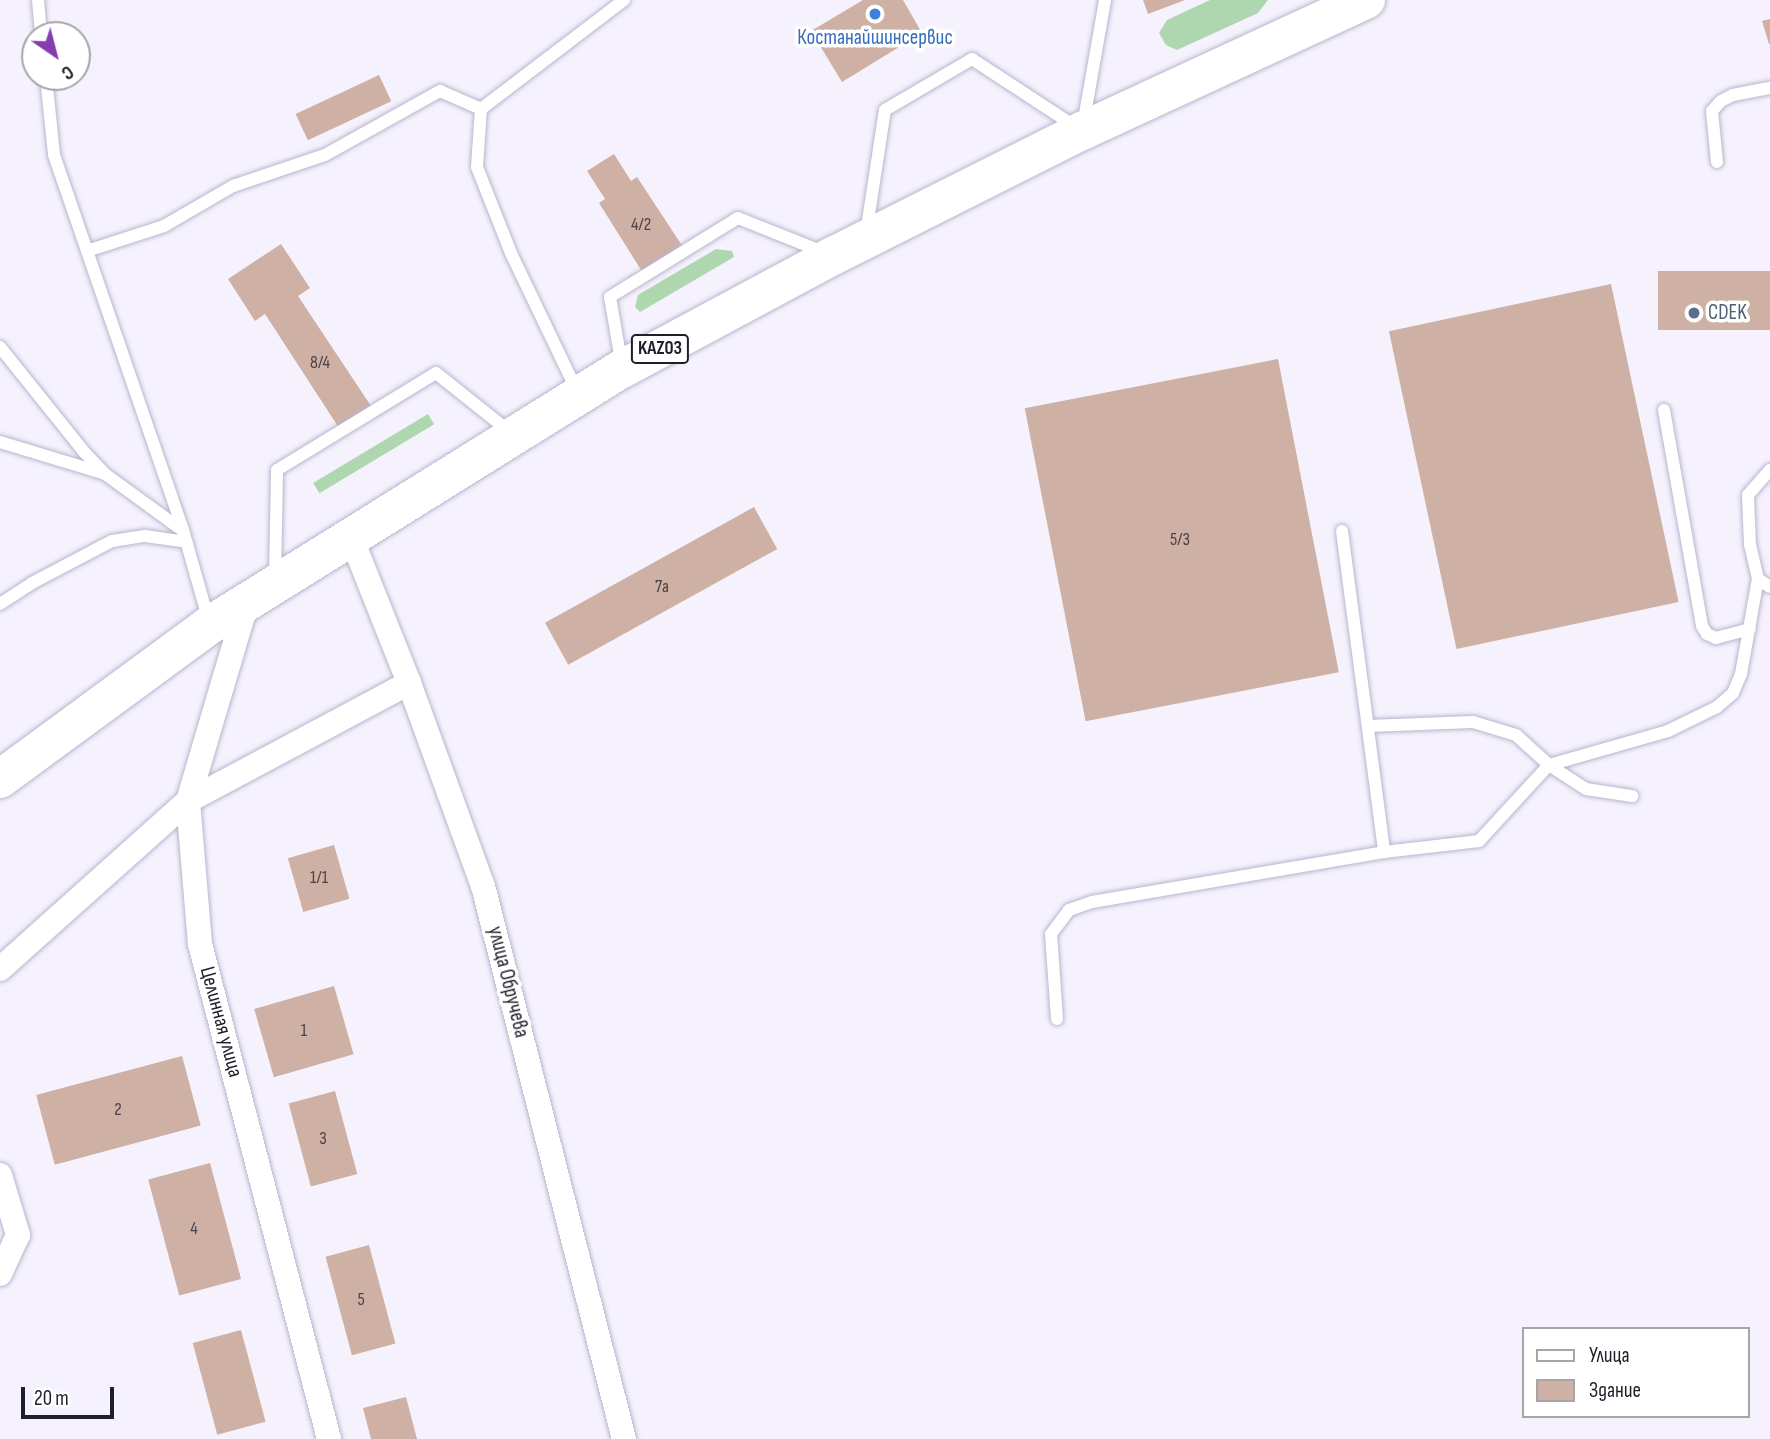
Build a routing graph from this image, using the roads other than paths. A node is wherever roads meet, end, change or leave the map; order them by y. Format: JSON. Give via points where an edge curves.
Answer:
{"nodes":[{"id":1,"x":38,"y":0,"type":"edge"},
{"id":2,"x":624,"y":0,"type":"edge"},
{"id":3,"x":1105,"y":0,"type":"edge"},
{"id":4,"x":1366,"y":0,"type":"edge"},
{"id":5,"x":40,"y":21,"type":"edge"},
{"id":6,"x":1770,"y":88,"type":"edge"},
{"id":7,"x":47,"y":91,"type":"edge"},
{"id":8,"x":481,"y":109,"type":"junction"},
{"id":9,"x":1082,"y":131,"type":"junction"},
{"id":10,"x":1717,"y":162,"type":"dead end"},
{"id":11,"x":849,"y":247,"type":"junction"},
{"id":12,"x":87,"y":251,"type":"junction"},
{"id":13,"x":0,"y":347,"type":"edge"},
{"id":14,"x":622,"y":369,"type":"junction"},
{"id":15,"x":579,"y":394,"type":"junction"},
{"id":16,"x":1664,"y":410,"type":"dead end"},
{"id":17,"x":513,"y":434,"type":"junction"},
{"id":18,"x":0,"y":443,"type":"edge"},
{"id":19,"x":1770,"y":470,"type":"edge"},
{"id":20,"x":105,"y":474,"type":"junction"},
{"id":21,"x":1342,"y":531,"type":"dead end"},
{"id":22,"x":185,"y":536,"type":"junction"},
{"id":23,"x":351,"y":537,"type":"junction"},
{"id":24,"x":1758,"y":579,"type":"junction"},
{"id":25,"x":1770,"y":587,"type":"edge"},
{"id":26,"x":261,"y":594,"type":"junction"},
{"id":27,"x":0,"y":604,"type":"edge"},
{"id":28,"x":210,"y":625,"type":"junction"},
{"id":29,"x":1750,"y":629,"type":"junction"},
{"id":30,"x":409,"y":683,"type":"junction"},
{"id":31,"x":1368,"y":726,"type":"junction"},
{"id":32,"x":1549,"y":765,"type":"junction"},
{"id":33,"x":0,"y":779,"type":"edge"},
{"id":34,"x":1632,"y":796,"type":"dead end"},
{"id":35,"x":188,"y":801,"type":"junction"},
{"id":36,"x":1384,"y":852,"type":"junction"},
{"id":37,"x":0,"y":969,"type":"edge"},
{"id":38,"x":1057,"y":1019,"type":"dead end"},
{"id":39,"x":0,"y":1175,"type":"edge"},
{"id":40,"x":0,"y":1275,"type":"edge"},
{"id":41,"x":329,"y":1439,"type":"edge"},
{"id":42,"x":624,"y":1439,"type":"edge"}],
"edges":[{"from":1,"to":5,"type":"lane"},
{"from":2,"to":8,"type":"lane"},
{"from":3,"to":9,"type":"lane"},
{"from":4,"to":9,"type":"highway","number":"KАZ03"},
{"from":6,"to":10,"type":"lane","via":[[1733,95],[1712,111]]},
{"from":7,"to":12,"type":"lane","via":[[54,155]]},
{"from":8,"to":12,"type":"lane","via":[[440,91],[325,155],[233,186],[164,226]]},
{"from":8,"to":15,"type":"lane","via":[[477,167],[511,254]]},
{"from":9,"to":11,"type":"highway","number":"KАZ03"},
{"from":9,"to":11,"type":"lane","via":[[972,59],[885,110]]},
{"from":11,"to":14,"type":"highway","number":"KАZ03"},
{"from":11,"to":14,"type":"lane","via":[[738,218],[610,297]]},
{"from":12,"to":22,"type":"lane"},
{"from":13,"to":20,"type":"lane"},
{"from":14,"to":15,"type":"highway","number":"KАZ03"},
{"from":15,"to":17,"type":"highway","number":"KАZ03"},
{"from":16,"to":29,"type":"lane","via":[[1702,626],[1716,638]]},
{"from":17,"to":23,"type":"highway","number":"KАZ03"},
{"from":17,"to":26,"type":"lane","via":[[436,373],[277,470]]},
{"from":18,"to":20,"type":"lane"},
{"from":19,"to":24,"type":"lane","via":[[1748,495],[1750,545]]},
{"from":20,"to":22,"type":"lane"},
{"from":21,"to":31,"type":"lane"},
{"from":22,"to":27,"type":"lane","via":[[112,541]]},
{"from":22,"to":28,"type":"lane"},
{"from":23,"to":26,"type":"highway","number":"KАZ03"},
{"from":23,"to":30,"type":"street","name":"улица Обручева"},
{"from":24,"to":25,"type":"lane"},
{"from":24,"to":29,"type":"lane"},
{"from":26,"to":28,"type":"highway","number":"KАZ03"},
{"from":26,"to":35,"type":"street","name":"Целинная улица"},
{"from":28,"to":33,"type":"highway","number":"KАZ03"},
{"from":29,"to":32,"type":"lane","via":[[1741,674],[1732,693],[1717,707],[1668,731]]},
{"from":30,"to":35,"type":"street"},
{"from":30,"to":42,"type":"street","name":"улица Обручева","via":[[484,886]]},
{"from":31,"to":32,"type":"lane","via":[[1473,722],[1516,735]]},
{"from":31,"to":36,"type":"lane"},
{"from":32,"to":34,"type":"lane","via":[[1586,789]]},
{"from":32,"to":36,"type":"lane","via":[[1479,841]]},
{"from":35,"to":37,"type":"street"},
{"from":35,"to":41,"type":"street","name":"Целинная улица","via":[[200,944]]},
{"from":36,"to":38,"type":"lane","via":[[1092,902],[1069,910],[1051,934]]},
{"from":39,"to":40,"type":"street","via":[[18,1235]]}]}
